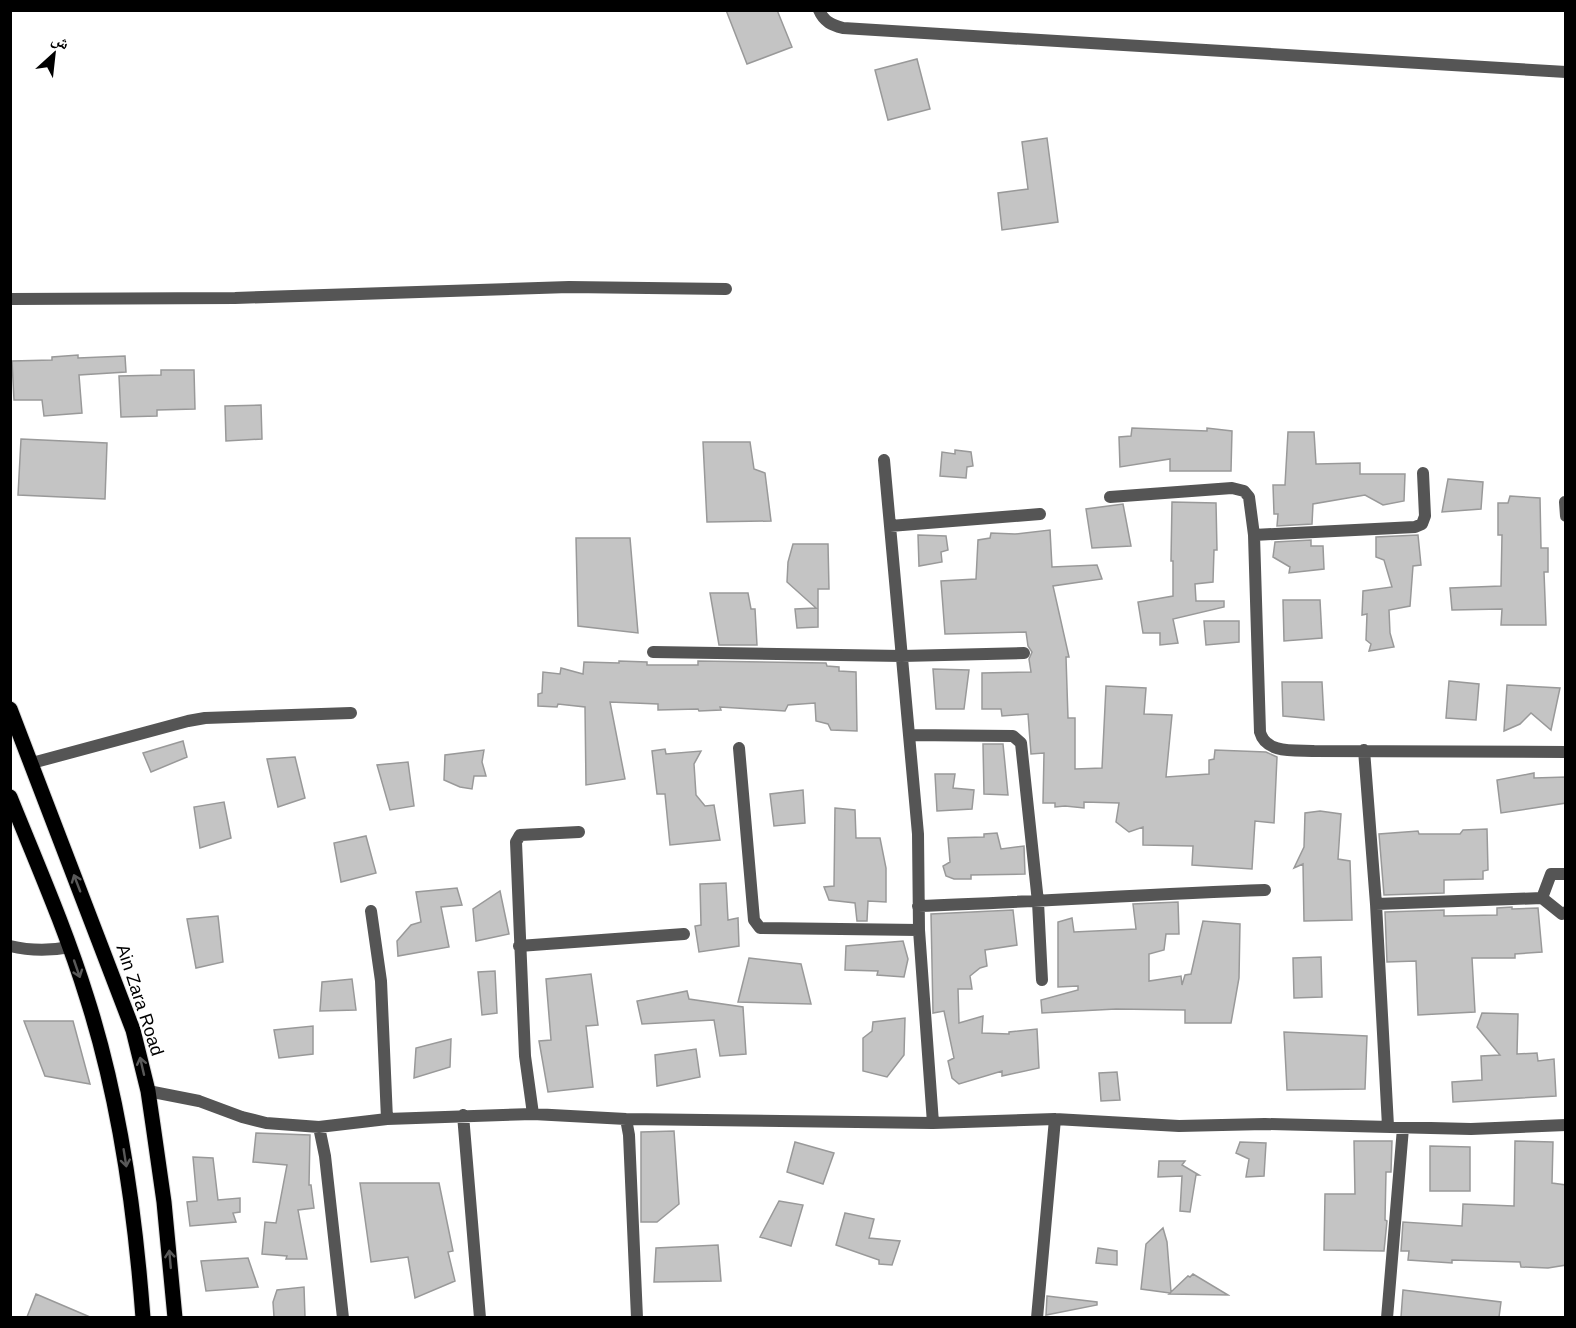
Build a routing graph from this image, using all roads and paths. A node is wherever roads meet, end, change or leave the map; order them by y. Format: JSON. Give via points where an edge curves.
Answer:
{"nodes":[{"id":1,"x":819,"y":10,"type":"edge"},
{"id":2,"x":1566,"y":72,"type":"edge"},
{"id":3,"x":726,"y":289,"type":"dead end"},
{"id":4,"x":10,"y":299,"type":"edge"},
{"id":5,"x":884,"y":460,"type":"dead end"},
{"id":6,"x":1423,"y":472,"type":"dead end"},
{"id":7,"x":1110,"y":497,"type":"dead end"},
{"id":8,"x":1565,"y":502,"type":"edge"},
{"id":9,"x":1040,"y":514,"type":"dead end"},
{"id":10,"x":1566,"y":516,"type":"edge"},
{"id":11,"x":890,"y":526,"type":"junction"},
{"id":12,"x":1254,"y":535,"type":"junction"},
{"id":13,"x":652,"y":652,"type":"dead end"},
{"id":14,"x":1024,"y":652,"type":"dead end"},
{"id":15,"x":902,"y":656,"type":"junction"},
{"id":16,"x":10,"y":709,"type":"edge"},
{"id":17,"x":351,"y":713,"type":"dead end"},
{"id":18,"x":909,"y":735,"type":"junction"},
{"id":19,"x":739,"y":748,"type":"dead end"},
{"id":20,"x":1364,"y":750,"type":"junction"},
{"id":21,"x":1566,"y":752,"type":"edge"},
{"id":22,"x":32,"y":763,"type":"junction"},
{"id":23,"x":10,"y":797,"type":"edge"},
{"id":24,"x":579,"y":832,"type":"dead end"},
{"id":25,"x":1566,"y":874,"type":"edge"},
{"id":26,"x":1265,"y":890,"type":"dead end"},
{"id":27,"x":1542,"y":898,"type":"junction"},
{"id":28,"x":1038,"y":902,"type":"junction"},
{"id":29,"x":1376,"y":904,"type":"junction"},
{"id":30,"x":918,"y":906,"type":"junction"},
{"id":31,"x":371,"y":910,"type":"dead end"},
{"id":32,"x":1566,"y":912,"type":"edge"},
{"id":33,"x":919,"y":930,"type":"junction"},
{"id":34,"x":684,"y":933,"type":"dead end"},
{"id":35,"x":10,"y":946,"type":"edge"},
{"id":36,"x":519,"y":946,"type":"junction"},
{"id":37,"x":70,"y":947,"type":"junction"},
{"id":38,"x":1042,"y":980,"type":"dead end"},
{"id":39,"x":148,"y":1091,"type":"junction"},
{"id":40,"x":533,"y":1114,"type":"junction"},
{"id":41,"x":464,"y":1115,"type":"junction"},
{"id":42,"x":387,"y":1119,"type":"junction"},
{"id":43,"x":626,"y":1119,"type":"junction"},
{"id":44,"x":1055,"y":1119,"type":"junction"},
{"id":45,"x":933,"y":1123,"type":"junction"},
{"id":46,"x":1566,"y":1125,"type":"edge"},
{"id":47,"x":1388,"y":1126,"type":"junction"},
{"id":48,"x":319,"y":1127,"type":"junction"},
{"id":49,"x":1404,"y":1128,"type":"junction"},
{"id":50,"x":143,"y":1317,"type":"edge"},
{"id":51,"x":175,"y":1317,"type":"edge"},
{"id":52,"x":344,"y":1317,"type":"edge"},
{"id":53,"x":480,"y":1317,"type":"edge"},
{"id":54,"x":638,"y":1317,"type":"edge"},
{"id":55,"x":1037,"y":1317,"type":"edge"},
{"id":56,"x":1387,"y":1317,"type":"edge"}],
"edges":[{"from":1,"to":2,"type":"street","via":[[831,25],[843,28]]},
{"from":3,"to":4,"type":"street","via":[[569,287],[235,298]]},
{"from":5,"to":11,"type":"street"},
{"from":6,"to":12,"type":"street","via":[[1422,524]]},
{"from":7,"to":12,"type":"street","via":[[1232,488],[1244,491],[1249,497]]},
{"from":8,"to":10,"type":"street"},
{"from":9,"to":11,"type":"street"},
{"from":11,"to":15,"type":"street"},
{"from":12,"to":20,"type":"street","via":[[1262,739],[1276,749]]},
{"from":13,"to":15,"type":"street"},
{"from":14,"to":15,"type":"street"},
{"from":15,"to":18,"type":"street"},
{"from":16,"to":22,"type":"main road","name":"Ain Zara Road"},
{"from":17,"to":22,"type":"street","via":[[204,718]]},
{"from":18,"to":28,"type":"street","via":[[1019,739]]},
{"from":18,"to":30,"type":"street","via":[[918,834]]},
{"from":19,"to":33,"type":"street","via":[[756,925]]},
{"from":20,"to":21,"type":"street"},
{"from":20,"to":29,"type":"street"},
{"from":39,"to":22,"type":"main road","name":"Ain Zara Road","one_way":true,"via":[[121,996]]},
{"from":23,"to":37,"type":"main road"},
{"from":24,"to":36,"type":"street","via":[[517,838]]},
{"from":25,"to":27,"type":"street","via":[[1551,874]]},
{"from":26,"to":28,"type":"street"},
{"from":27,"to":29,"type":"street"},
{"from":27,"to":32,"type":"street","via":[[1562,914]]},
{"from":28,"to":30,"type":"street"},
{"from":28,"to":38,"type":"street"},
{"from":29,"to":47,"type":"street"},
{"from":30,"to":33,"type":"street"},
{"from":31,"to":42,"type":"street","via":[[381,981]]},
{"from":33,"to":45,"type":"street"},
{"from":34,"to":36,"type":"street"},
{"from":35,"to":37,"type":"street","via":[[49,951]]},
{"from":36,"to":40,"type":"street","via":[[525,1056]]},
{"from":37,"to":50,"type":"main road","one_way":true,"via":[[114,1102],[130,1189]]},
{"from":39,"to":48,"type":"street","via":[[200,1101],[266,1123]]},
{"from":51,"to":39,"type":"main road","name":"Ain Zara Road","one_way":true},
{"from":40,"to":41,"type":"street"},
{"from":40,"to":43,"type":"street"},
{"from":41,"to":42,"type":"street"},
{"from":41,"to":53,"type":"street"},
{"from":42,"to":48,"type":"street"},
{"from":43,"to":45,"type":"street"},
{"from":43,"to":54,"type":"street"},
{"from":44,"to":45,"type":"street"},
{"from":44,"to":47,"type":"street","via":[[1179,1126]]},
{"from":44,"to":55,"type":"street"},
{"from":46,"to":49,"type":"street"},
{"from":47,"to":49,"type":"street"},
{"from":48,"to":52,"type":"street"},
{"from":49,"to":56,"type":"street"}]}
